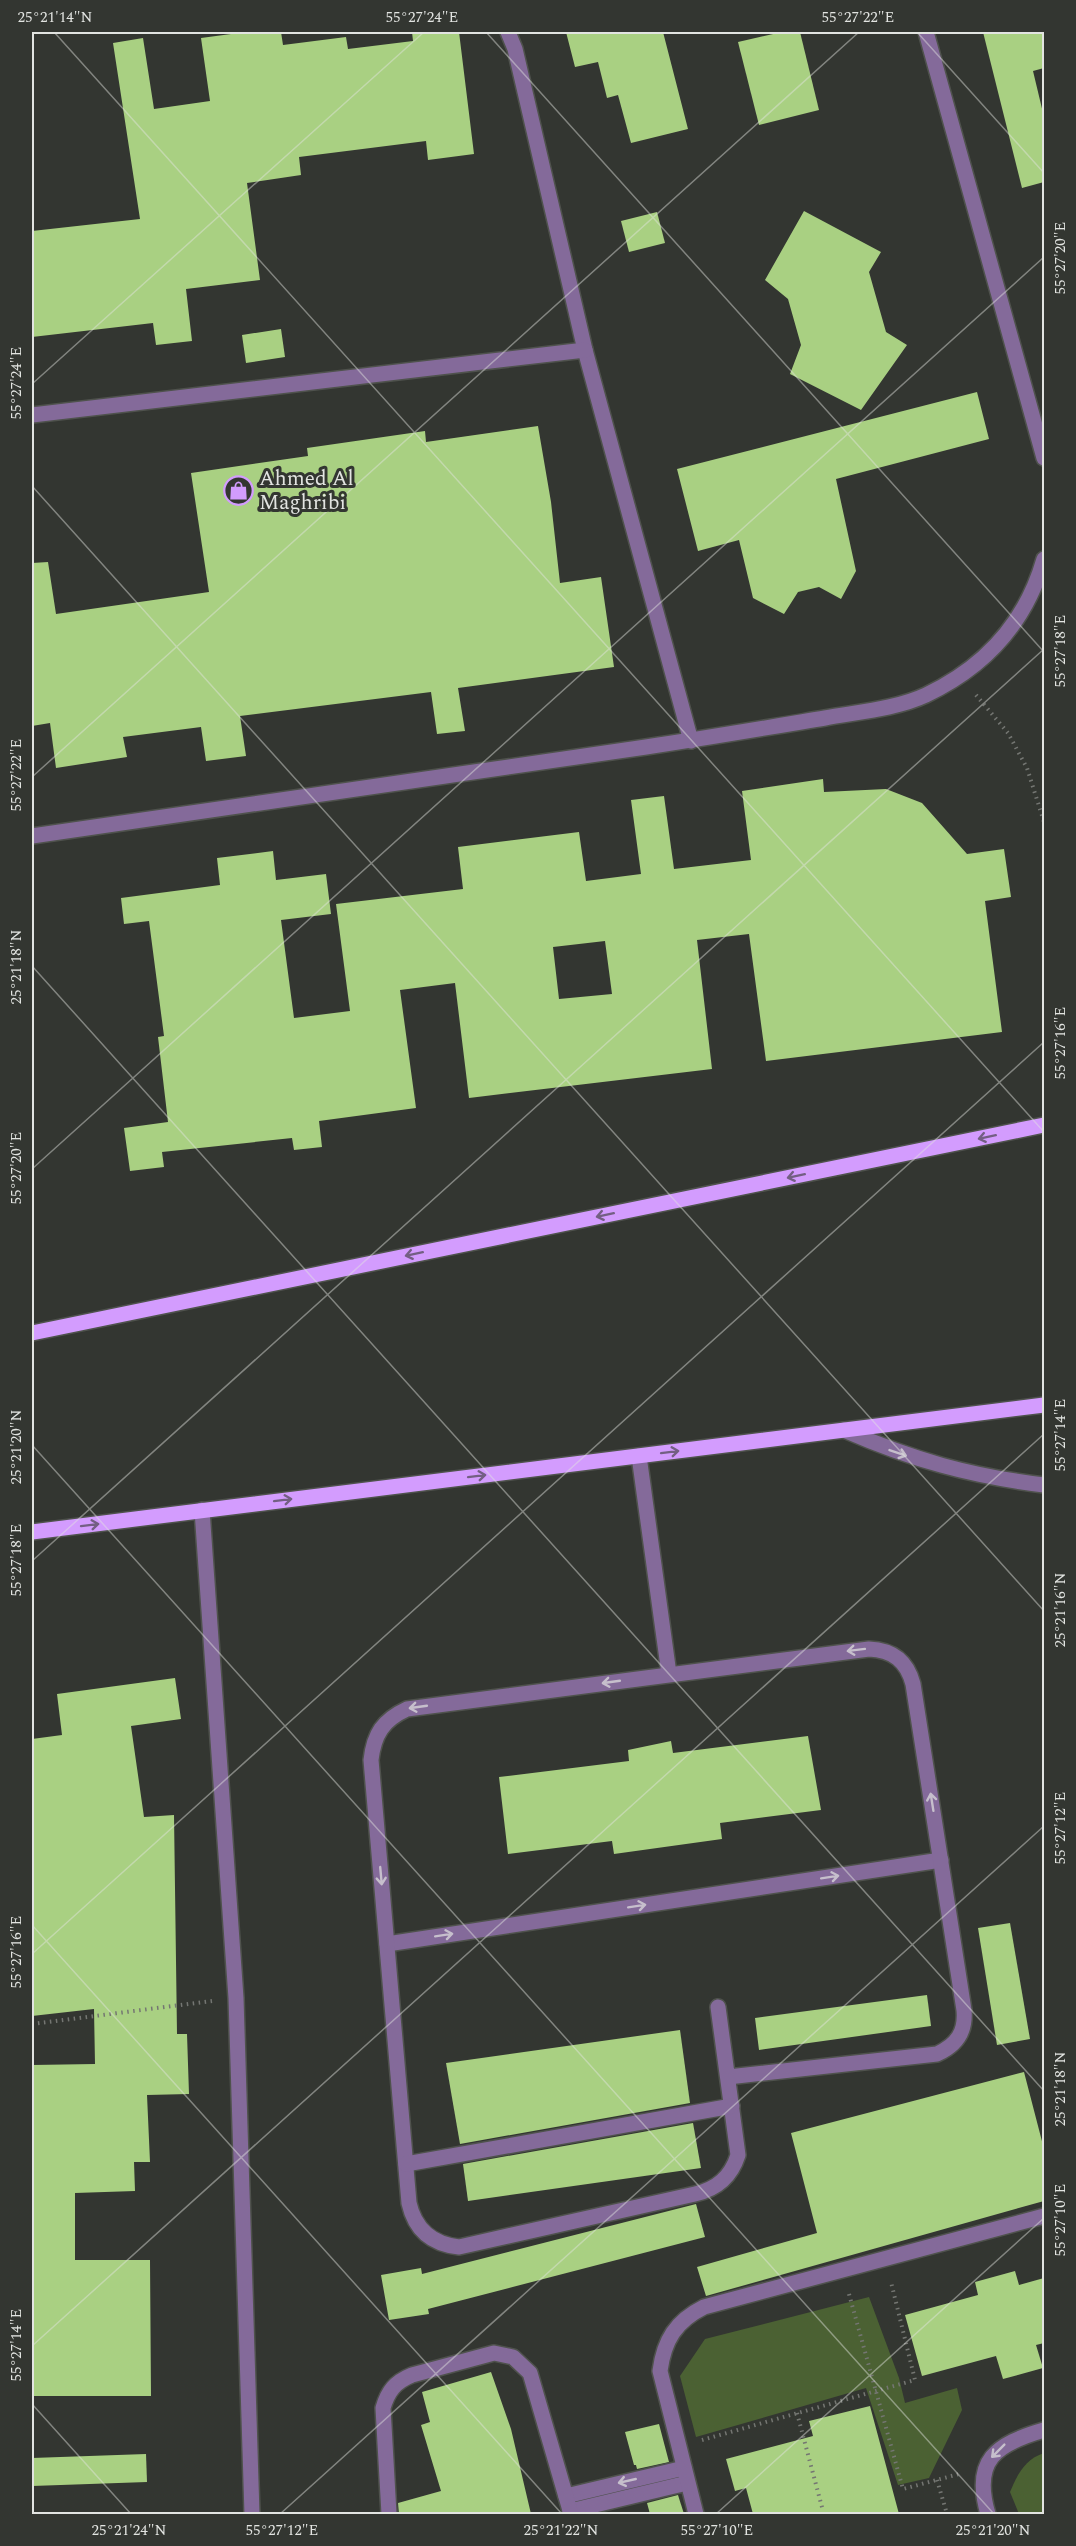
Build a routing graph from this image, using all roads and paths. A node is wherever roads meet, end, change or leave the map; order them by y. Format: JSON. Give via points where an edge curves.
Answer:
{"nodes":[{"id":1,"x":508,"y":32,"type":"edge"},
{"id":2,"x":926,"y":32,"type":"edge"},
{"id":3,"x":585,"y":350,"type":"junction"},
{"id":4,"x":32,"y":414,"type":"edge"},
{"id":5,"x":1044,"y":458,"type":"edge"},
{"id":6,"x":1044,"y":559,"type":"edge"},
{"id":7,"x":1041,"y":582,"type":"edge"},
{"id":8,"x":960,"y":677,"type":"junction"},
{"id":9,"x":691,"y":741,"type":"junction"},
{"id":10,"x":1044,"y":822,"type":"edge"},
{"id":11,"x":32,"y":836,"type":"edge"},
{"id":12,"x":1044,"y":1125,"type":"edge"},
{"id":13,"x":32,"y":1333,"type":"edge"},
{"id":14,"x":1044,"y":1405,"type":"edge"},
{"id":15,"x":844,"y":1430,"type":"junction"},
{"id":16,"x":639,"y":1456,"type":"junction"},
{"id":17,"x":1044,"y":1485,"type":"edge"},
{"id":18,"x":202,"y":1510,"type":"junction"},
{"id":19,"x":32,"y":1532,"type":"edge"},
{"id":20,"x":669,"y":1674,"type":"junction"},
{"id":21,"x":941,"y":1860,"type":"junction"},
{"id":22,"x":387,"y":1944,"type":"junction"},
{"id":23,"x":236,"y":1998,"type":"junction"},
{"id":24,"x":718,"y":2007,"type":"dead end"},
{"id":25,"x":32,"y":2024,"type":"edge"},
{"id":26,"x":728,"y":2077,"type":"junction"},
{"id":27,"x":732,"y":2106,"type":"junction"},
{"id":28,"x":406,"y":2164,"type":"junction"},
{"id":29,"x":1044,"y":2216,"type":"edge"},
{"id":30,"x":885,"y":2259,"type":"junction"},
{"id":31,"x":843,"y":2270,"type":"junction"},
{"id":32,"x":876,"y":2391,"type":"junction"},
{"id":33,"x":797,"y":2413,"type":"junction"},
{"id":34,"x":1044,"y":2430,"type":"edge"},
{"id":35,"x":678,"y":2447,"type":"junction"},
{"id":36,"x":986,"y":2467,"type":"junction"},
{"id":37,"x":685,"y":2475,"type":"junction"},
{"id":38,"x":937,"y":2480,"type":"junction"},
{"id":39,"x":566,"y":2496,"type":"junction"},
{"id":40,"x":823,"y":2511,"type":"dead end"},
{"id":41,"x":571,"y":2513,"type":"edge"},
{"id":42,"x":252,"y":2514,"type":"edge"},
{"id":43,"x":389,"y":2514,"type":"edge"},
{"id":44,"x":696,"y":2514,"type":"edge"},
{"id":45,"x":947,"y":2514,"type":"edge"},
{"id":46,"x":988,"y":2514,"type":"edge"}],
"edges":[{"from":1,"to":3,"type":"street"},
{"from":2,"to":5,"type":"street"},
{"from":3,"to":4,"type":"street"},
{"from":3,"to":9,"type":"street"},
{"from":6,"to":7,"type":"street"},
{"from":7,"to":8,"type":"street","via":[[1019,619],[993,651]]},
{"from":8,"to":9,"type":"street","via":[[923,697],[882,708]]},
{"from":8,"to":10,"type":"path","via":[[1008,733],[1027,768]]},
{"from":9,"to":11,"type":"street"},
{"from":12,"to":13,"type":"main road","one_way":true},
{"from":14,"to":15,"type":"main road"},
{"from":16,"to":15,"type":"main road","one_way":true},
{"from":15,"to":17,"type":"street","one_way":true,"via":[[945,1468]]},
{"from":18,"to":16,"type":"main road","one_way":true},
{"from":16,"to":20,"type":"street"},
{"from":19,"to":18,"type":"main road","one_way":true},
{"from":18,"to":23,"type":"street"},
{"from":21,"to":20,"type":"street","one_way":true,"via":[[913,1684],[910,1672],[894,1654],[869,1649]]},
{"from":20,"to":22,"type":"street","one_way":true,"via":[[407,1709],[386,1722],[373,1743],[371,1760]]},
{"from":22,"to":21,"type":"street","one_way":true},
{"from":21,"to":26,"type":"street","via":[[965,2022],[956,2043],[937,2054]]},
{"from":22,"to":28,"type":"street"},
{"from":23,"to":25,"type":"path"},
{"from":23,"to":42,"type":"street"},
{"from":24,"to":26,"type":"street"},
{"from":26,"to":27,"type":"street"},
{"from":27,"to":28,"type":"street"},
{"from":27,"to":28,"type":"street","via":[[738,2155],[728,2177],[707,2191],[459,2247],[444,2245],[420,2230],[412,2217]]},
{"from":29,"to":30,"type":"street"},
{"from":30,"to":31,"type":"street"},
{"from":30,"to":32,"type":"path","via":[[915,2380]]},
{"from":31,"to":32,"type":"path"},
{"from":31,"to":35,"type":"street","via":[[704,2307],[677,2325],[667,2339],[660,2371]]},
{"from":32,"to":33,"type":"path"},
{"from":32,"to":38,"type":"path","via":[[903,2489]]},
{"from":33,"to":35,"type":"path"},
{"from":33,"to":40,"type":"path"},
{"from":34,"to":36,"type":"street","one_way":true,"via":[[1006,2443]]},
{"from":35,"to":37,"type":"street"},
{"from":36,"to":38,"type":"path"},
{"from":36,"to":46,"type":"street","via":[[982,2488]]},
{"from":37,"to":39,"type":"street","one_way":true},
{"from":37,"to":41,"type":"street"},
{"from":37,"to":44,"type":"street"},
{"from":38,"to":45,"type":"path"},
{"from":39,"to":41,"type":"street"},
{"from":39,"to":43,"type":"street","via":[[530,2373],[513,2357],[494,2354],[412,2375],[392,2387],[383,2408]]}]}
